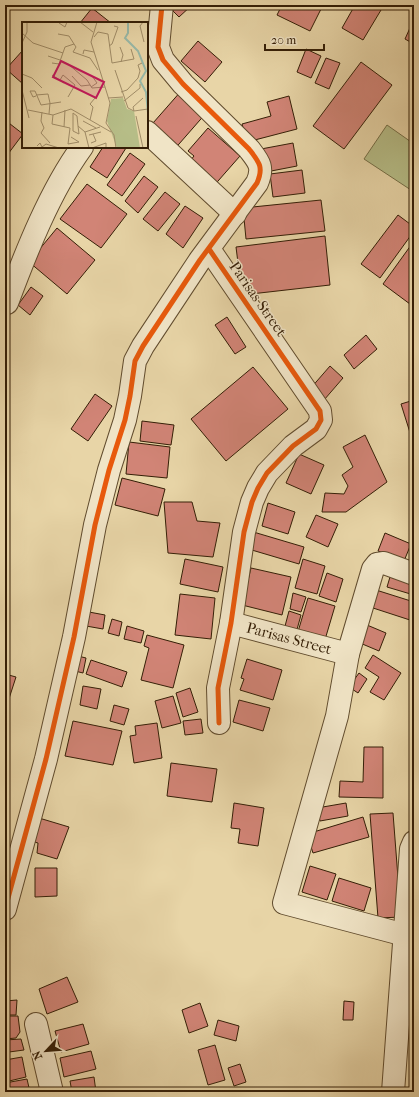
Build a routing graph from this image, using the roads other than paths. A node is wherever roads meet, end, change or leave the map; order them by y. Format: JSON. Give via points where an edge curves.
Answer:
{"nodes":[{"id":1,"x":162,"y":5,"type":"edge"},
{"id":2,"x":148,"y":133,"type":"edge"},
{"id":3,"x":81,"y":148,"type":"edge"},
{"id":4,"x":235,"y":214,"type":"junction"},
{"id":5,"x":209,"y":249,"type":"junction"},
{"id":6,"x":7,"y":303,"type":"dead end"},
{"id":7,"x":414,"y":574,"type":"edge"},
{"id":8,"x":231,"y":623,"type":"junction"},
{"id":9,"x":348,"y":654,"type":"junction"},
{"id":10,"x":219,"y":723,"type":"dead end"},
{"id":11,"x":414,"y":842,"type":"edge"},
{"id":12,"x":5,"y":909,"type":"edge"},
{"id":13,"x":405,"y":935,"type":"junction"},
{"id":14,"x":36,"y":1024,"type":"dead end"},
{"id":15,"x":52,"y":1092,"type":"edge"},
{"id":16,"x":393,"y":1092,"type":"edge"}],
"edges":[{"from":1,"to":4,"type":"street","via":[[158,47],[163,60],[183,84],[248,149],[260,166],[258,183]]},
{"from":2,"to":4,"type":"street"},
{"from":3,"to":6,"type":"street","via":[[49,205]]},
{"from":4,"to":5,"type":"street"},
{"from":5,"to":8,"type":"street","name":"Parisas Street","via":[[320,411],[321,420],[316,429],[293,446],[267,473],[258,488],[244,532]]},
{"from":5,"to":12,"type":"street","via":[[135,361],[125,420],[95,525],[74,637],[46,759]]},
{"from":7,"to":9,"type":"street","via":[[380,563],[375,566]]},
{"from":8,"to":9,"type":"street","name":"Parisas Street"},
{"from":8,"to":10,"type":"street","via":[[218,688]]},
{"from":9,"to":13,"type":"street","name":"Parisas Street","via":[[337,716],[284,903]]},
{"from":11,"to":13,"type":"street","via":[[411,849]]},
{"from":13,"to":16,"type":"street"},
{"from":14,"to":15,"type":"street"}]}
